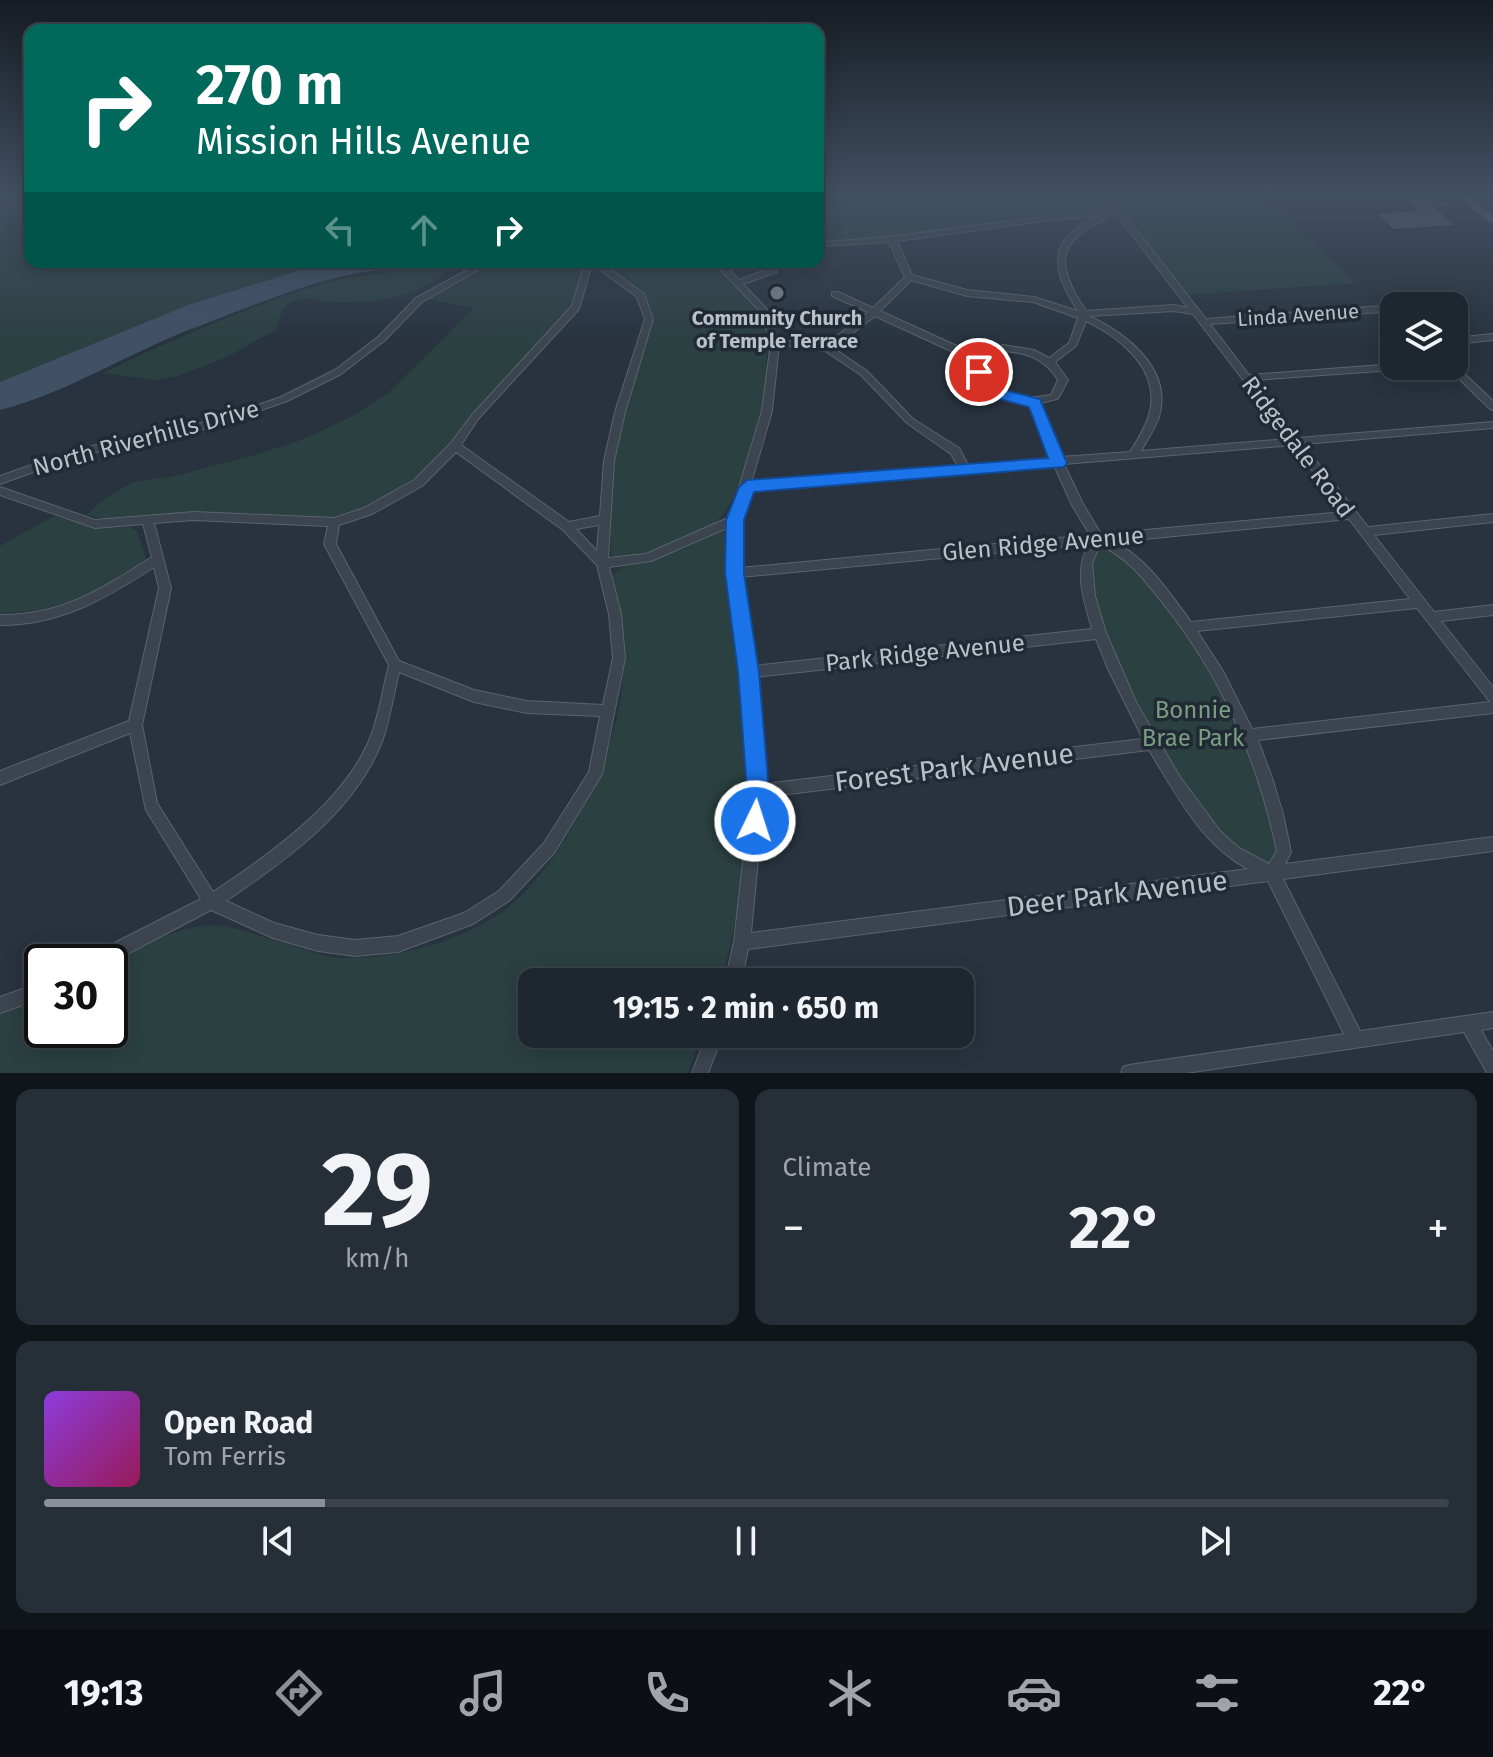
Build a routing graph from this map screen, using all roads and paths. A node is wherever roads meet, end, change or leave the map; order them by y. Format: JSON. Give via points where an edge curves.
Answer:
{"nodes":[{"id":1,"x":895,"y":245,"type":"edge"},
{"id":2,"x":1065,"y":245,"type":"edge"},
{"id":3,"x":1143,"y":245,"type":"edge"},
{"id":4,"x":477,"y":268,"type":"edge"},
{"id":5,"x":587,"y":268,"type":"edge"},
{"id":6,"x":603,"y":268,"type":"edge"},
{"id":7,"x":724,"y":268,"type":"edge"},
{"id":8,"x":774,"y":270,"type":"dead end"},
{"id":9,"x":909,"y":277,"type":"junction"},
{"id":10,"x":740,"y":282,"type":"junction"},
{"id":11,"x":835,"y":294,"type":"dead end"},
{"id":12,"x":874,"y":312,"type":"junction"},
{"id":13,"x":1194,"y":312,"type":"junction"},
{"id":14,"x":1380,"y":312,"type":"edge"},
{"id":15,"x":1084,"y":314,"type":"junction"},
{"id":16,"x":1203,"y":322,"type":"junction"},
{"id":17,"x":1493,"y":337,"type":"edge"},
{"id":18,"x":1468,"y":340,"type":"edge"},
{"id":19,"x":775,"y":342,"type":"junction"},
{"id":20,"x":827,"y":348,"type":"junction"},
{"id":21,"x":979,"y":360,"type":"junction"},
{"id":22,"x":1051,"y":361,"type":"junction"},
{"id":23,"x":1380,"y":368,"type":"edge"},
{"id":24,"x":1246,"y":378,"type":"junction"},
{"id":25,"x":1465,"y":380,"type":"edge"},
{"id":26,"x":1035,"y":403,"type":"junction"},
{"id":27,"x":1493,"y":407,"type":"edge"},
{"id":28,"x":1493,"y":425,"type":"edge"},
{"id":29,"x":1294,"y":442,"type":"junction"},
{"id":30,"x":455,"y":446,"type":"junction"},
{"id":31,"x":1132,"y":456,"type":"junction"},
{"id":32,"x":1058,"y":463,"type":"junction"},
{"id":33,"x":966,"y":470,"type":"junction"},
{"id":34,"x":0,"y":480,"type":"edge"},
{"id":35,"x":747,"y":487,"type":"junction"},
{"id":36,"x":0,"y":491,"type":"edge"},
{"id":37,"x":1351,"y":515,"type":"junction"},
{"id":38,"x":1493,"y":518,"type":"edge"},
{"id":39,"x":606,"y":519,"type":"junction"},
{"id":40,"x":735,"y":520,"type":"junction"},
{"id":41,"x":148,"y":521,"type":"junction"},
{"id":42,"x":334,"y":522,"type":"junction"},
{"id":43,"x":567,"y":527,"type":"junction"},
{"id":44,"x":1364,"y":532,"type":"junction"},
{"id":45,"x":1098,"y":539,"type":"junction"},
{"id":46,"x":156,"y":560,"type":"junction"},
{"id":47,"x":602,"y":563,"type":"junction"},
{"id":48,"x":734,"y":573,"type":"junction"},
{"id":49,"x":1419,"y":603,"type":"junction"},
{"id":50,"x":1493,"y":610,"type":"edge"},
{"id":51,"x":1430,"y":617,"type":"junction"},
{"id":52,"x":0,"y":620,"type":"edge"},
{"id":53,"x":1190,"y":627,"type":"junction"},
{"id":54,"x":1100,"y":633,"type":"junction"},
{"id":55,"x":395,"y":665,"type":"junction"},
{"id":56,"x":749,"y":672,"type":"junction"},
{"id":57,"x":1493,"y":697,"type":"edge"},
{"id":58,"x":1493,"y":707,"type":"edge"},
{"id":59,"x":609,"y":711,"type":"junction"},
{"id":60,"x":135,"y":725,"type":"junction"},
{"id":61,"x":1251,"y":735,"type":"junction"},
{"id":62,"x":1150,"y":744,"type":"junction"},
{"id":63,"x":0,"y":778,"type":"edge"},
{"id":64,"x":758,"y":791,"type":"junction"},
{"id":65,"x":1493,"y":844,"type":"edge"},
{"id":66,"x":1272,"y":873,"type":"junction"},
{"id":67,"x":211,"y":902,"type":"junction"},
{"id":68,"x":742,"y":942,"type":"junction"},
{"id":69,"x":128,"y":945,"type":"edge"},
{"id":70,"x":736,"y":968,"type":"edge"},
{"id":71,"x":24,"y":996,"type":"edge"},
{"id":72,"x":0,"y":1005,"type":"edge"},
{"id":73,"x":1493,"y":1020,"type":"edge"},
{"id":74,"x":1468,"y":1024,"type":"junction"},
{"id":75,"x":1355,"y":1039,"type":"junction"},
{"id":76,"x":710,"y":1048,"type":"edge"},
{"id":77,"x":1493,"y":1067,"type":"edge"},
{"id":78,"x":700,"y":1073,"type":"edge"},
{"id":79,"x":1129,"y":1073,"type":"edge"}],
"edges":[{"from":1,"to":9,"type":"street"},
{"from":2,"to":15,"type":"street","via":[[1060,255],[1074,301]]},
{"from":3,"to":13,"type":"street","name":"Ridgedale Road"},
{"from":4,"to":34,"type":"street","name":"North Riverhills Drive","via":[[419,300],[338,372],[284,399],[217,423],[77,453]]},
{"from":5,"to":30,"type":"street","via":[[576,307]]},
{"from":6,"to":39,"type":"street","via":[[641,296],[649,319],[609,461]]},
{"from":7,"to":10,"type":"street"},
{"from":8,"to":10,"type":"street"},
{"from":9,"to":12,"type":"street"},
{"from":9,"to":15,"type":"street"},
{"from":10,"to":19,"type":"street","via":[[762,308]]},
{"from":11,"to":12,"type":"street"},
{"from":12,"to":20,"type":"street"},
{"from":12,"to":21,"type":"street"},
{"from":13,"to":15,"type":"street","via":[[1174,308]]},
{"from":13,"to":16,"type":"street","name":"Ridgedale Road"},
{"from":14,"to":16,"type":"street","name":"Linda Avenue"},
{"from":15,"to":22,"type":"street","via":[[1073,344]]},
{"from":15,"to":31,"type":"street","via":[[1143,360],[1157,391],[1153,421]]},
{"from":16,"to":24,"type":"street","name":"Ridgedale Road"},
{"from":17,"to":18,"type":"street"},
{"from":19,"to":20,"type":"street"},
{"from":19,"to":35,"type":"street","via":[[767,411]]},
{"from":20,"to":33,"type":"street","via":[[873,381],[910,421],[955,451]]},
{"from":21,"to":22,"type":"street","via":[[1003,348],[1024,349]]},
{"from":21,"to":26,"type":"street","via":[[979,372],[995,393]]},
{"from":22,"to":26,"type":"street","via":[[1063,380],[1061,388],[1054,397]]},
{"from":23,"to":24,"type":"street"},
{"from":24,"to":29,"type":"street","name":"Ridgedale Road"},
{"from":25,"to":27,"type":"street"},
{"from":26,"to":32,"type":"street"},
{"from":28,"to":29,"type":"street"},
{"from":29,"to":31,"type":"street"},
{"from":29,"to":37,"type":"street","name":"Ridgedale Road"},
{"from":30,"to":42,"type":"street","via":[[397,498]]},
{"from":30,"to":43,"type":"street"},
{"from":31,"to":32,"type":"street"},
{"from":32,"to":33,"type":"street"},
{"from":32,"to":45,"type":"street"},
{"from":33,"to":35,"type":"street"},
{"from":35,"to":40,"type":"street"},
{"from":36,"to":41,"type":"street","via":[[95,524]]},
{"from":37,"to":44,"type":"street","name":"Ridgedale Road"},
{"from":37,"to":45,"type":"street","name":"Glen Ridge Avenue"},
{"from":38,"to":44,"type":"street"},
{"from":39,"to":43,"type":"street"},
{"from":39,"to":47,"type":"street"},
{"from":40,"to":47,"type":"street","via":[[647,558]]},
{"from":40,"to":48,"type":"street"},
{"from":41,"to":42,"type":"street","via":[[194,516]]},
{"from":41,"to":46,"type":"street"},
{"from":42,"to":55,"type":"street","via":[[330,544]]},
{"from":43,"to":47,"type":"street"},
{"from":44,"to":49,"type":"street","name":"Ridgedale Road"},
{"from":45,"to":48,"type":"street","name":"Glen Ridge Avenue"},
{"from":45,"to":53,"type":"street","via":[[1135,562]]},
{"from":45,"to":54,"type":"street","via":[[1086,566]]},
{"from":46,"to":52,"type":"street","via":[[106,593],[50,616]]},
{"from":46,"to":60,"type":"street","via":[[165,588]]},
{"from":47,"to":59,"type":"street","via":[[619,658]]},
{"from":48,"to":56,"type":"street"},
{"from":49,"to":51,"type":"street","name":"Ridgedale Road"},
{"from":49,"to":53,"type":"street"},
{"from":50,"to":51,"type":"street"},
{"from":51,"to":57,"type":"street","name":"Ridgedale Road"},
{"from":53,"to":61,"type":"street"},
{"from":54,"to":56,"type":"street","name":"Park Ridge Avenue"},
{"from":54,"to":62,"type":"street"},
{"from":55,"to":59,"type":"street","via":[[474,696],[527,707]]},
{"from":55,"to":67,"type":"street","via":[[371,753],[331,808],[258,872]]},
{"from":56,"to":64,"type":"street"},
{"from":58,"to":61,"type":"street"},
{"from":59,"to":67,"type":"street","via":[[595,774],[549,848],[504,896],[468,919],[398,944],[355,948],[273,930]]},
{"from":60,"to":63,"type":"street"},
{"from":60,"to":67,"type":"street","via":[[151,805]]},
{"from":61,"to":66,"type":"street","via":[[1284,852]]},
{"from":62,"to":64,"type":"street","name":"Forest Park Avenue"},
{"from":62,"to":66,"type":"street","via":[[1217,839]]},
{"from":64,"to":68,"type":"street"},
{"from":65,"to":66,"type":"street","name":"Deer Park Avenue"},
{"from":66,"to":68,"type":"street","name":"Deer Park Avenue"},
{"from":66,"to":75,"type":"street"},
{"from":67,"to":69,"type":"street"},
{"from":68,"to":70,"type":"street"},
{"from":71,"to":72,"type":"street"},
{"from":73,"to":74,"type":"street"},
{"from":74,"to":75,"type":"street"},
{"from":74,"to":77,"type":"street"},
{"from":75,"to":79,"type":"street"},
{"from":76,"to":78,"type":"street"}]}
